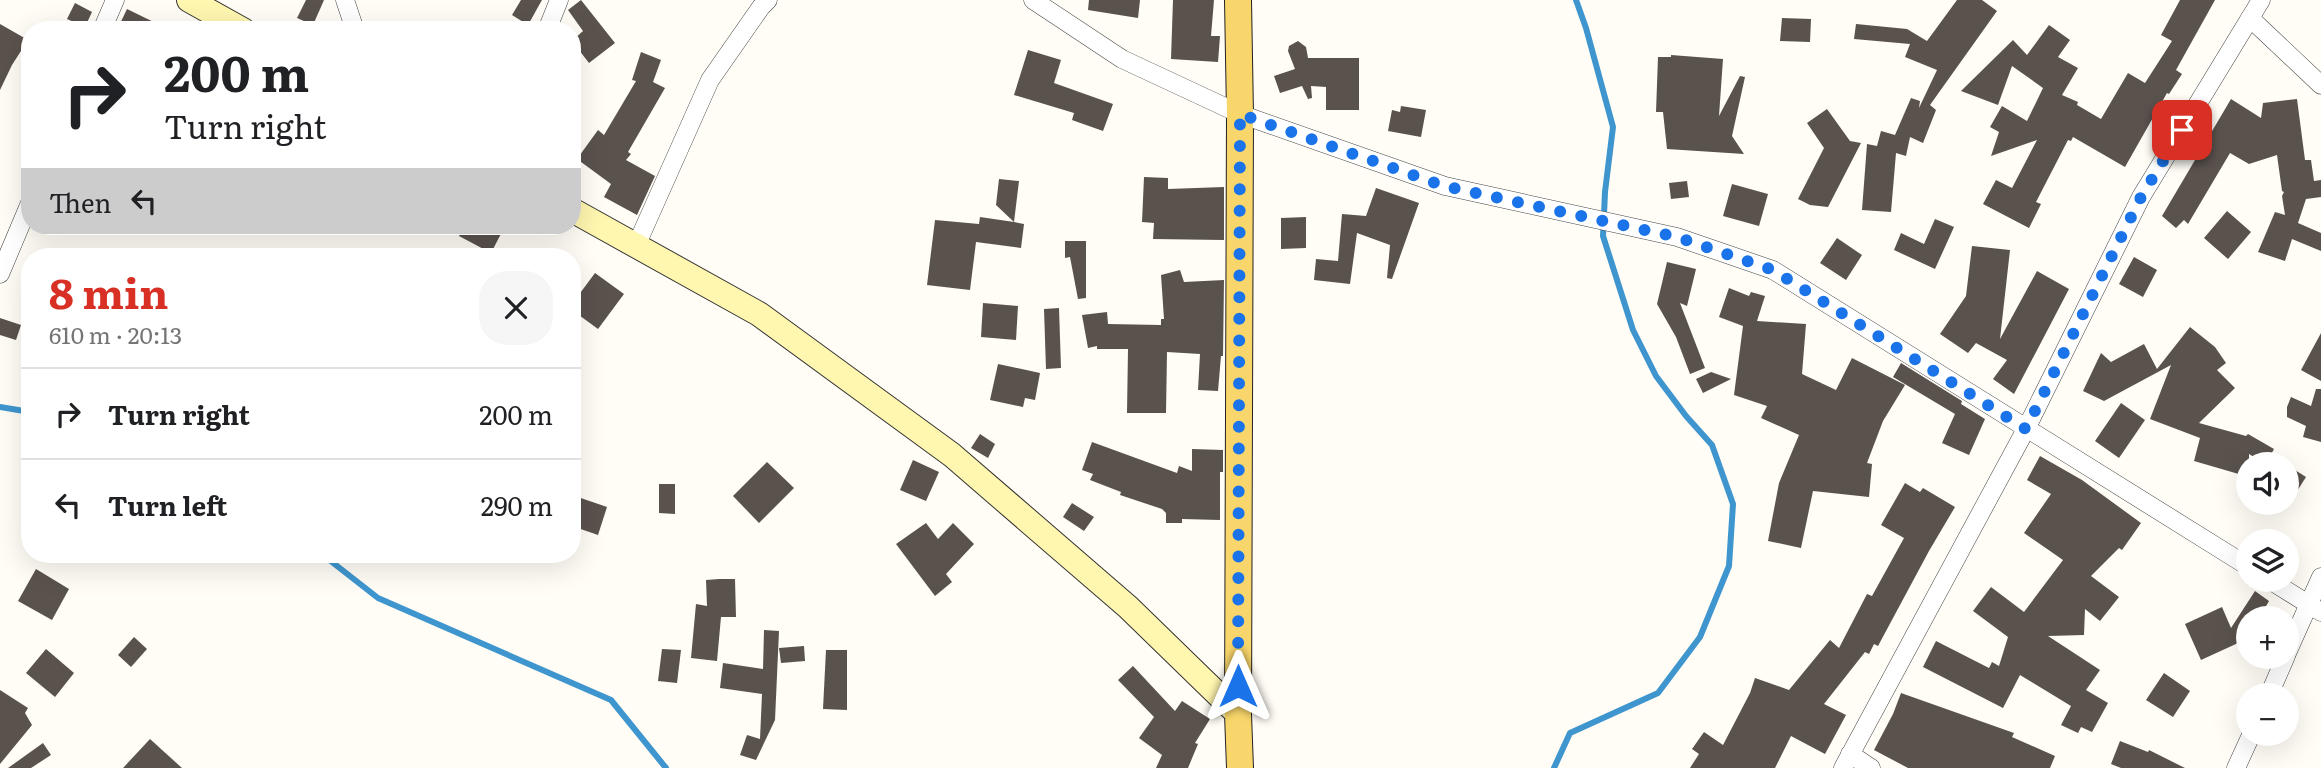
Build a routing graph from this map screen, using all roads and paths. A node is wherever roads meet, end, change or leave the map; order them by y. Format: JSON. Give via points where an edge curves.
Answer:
{"nodes":[{"id":1,"x":115,"y":0,"type":"edge"},
{"id":2,"x":189,"y":0,"type":"edge"},
{"id":3,"x":345,"y":0,"type":"edge"},
{"id":4,"x":559,"y":0,"type":"edge"},
{"id":5,"x":768,"y":0,"type":"edge"},
{"id":6,"x":1035,"y":0,"type":"edge"},
{"id":7,"x":1238,"y":0,"type":"edge"},
{"id":8,"x":2261,"y":0,"type":"edge"},
{"id":9,"x":2250,"y":18,"type":"junction"},
{"id":10,"x":106,"y":21,"type":"edge"},
{"id":11,"x":227,"y":21,"type":"edge"},
{"id":12,"x":352,"y":21,"type":"edge"},
{"id":13,"x":551,"y":21,"type":"edge"},
{"id":14,"x":2321,"y":85,"type":"edge"},
{"id":15,"x":1240,"y":114,"type":"junction"},
{"id":16,"x":581,"y":215,"type":"edge"},
{"id":17,"x":21,"y":224,"type":"edge"},
{"id":18,"x":636,"y":246,"type":"junction"},
{"id":19,"x":0,"y":274,"type":"edge"},
{"id":20,"x":2026,"y":429,"type":"junction"},
{"id":21,"x":2236,"y":559,"type":"edge"},
{"id":22,"x":2321,"y":577,"type":"edge"},
{"id":23,"x":2290,"y":592,"type":"edge"},
{"id":24,"x":2315,"y":608,"type":"edge"},
{"id":25,"x":2299,"y":635,"type":"edge"},
{"id":26,"x":1238,"y":714,"type":"junction"},
{"id":27,"x":2246,"y":746,"type":"edge"},
{"id":28,"x":1846,"y":761,"type":"edge"},
{"id":29,"x":1240,"y":768,"type":"edge"},
{"id":30,"x":1871,"y":768,"type":"edge"},
{"id":31,"x":2236,"y":768,"type":"edge"}],
"edges":[{"from":1,"to":10,"type":"street"},
{"from":2,"to":11,"type":"street"},
{"from":3,"to":12,"type":"street"},
{"from":4,"to":13,"type":"street"},
{"from":5,"to":18,"type":"street","via":[[710,80]]},
{"from":6,"to":15,"type":"street","via":[[1122,59]]},
{"from":7,"to":15,"type":"main road"},
{"from":8,"to":9,"type":"street"},
{"from":9,"to":14,"type":"street"},
{"from":9,"to":20,"type":"street","via":[[2141,197]]},
{"from":15,"to":20,"type":"street","via":[[1444,186],[1677,237],[1773,270]]},
{"from":15,"to":26,"type":"main road"},
{"from":16,"to":18,"type":"street"},
{"from":17,"to":19,"type":"street"},
{"from":18,"to":26,"type":"street","via":[[759,314],[952,455],[1128,607]]},
{"from":20,"to":21,"type":"street"},
{"from":20,"to":28,"type":"street"},
{"from":22,"to":24,"type":"street"},
{"from":23,"to":24,"type":"street"},
{"from":24,"to":25,"type":"street"},
{"from":26,"to":29,"type":"main road"},
{"from":27,"to":31,"type":"street"},
{"from":28,"to":30,"type":"street"}]}
